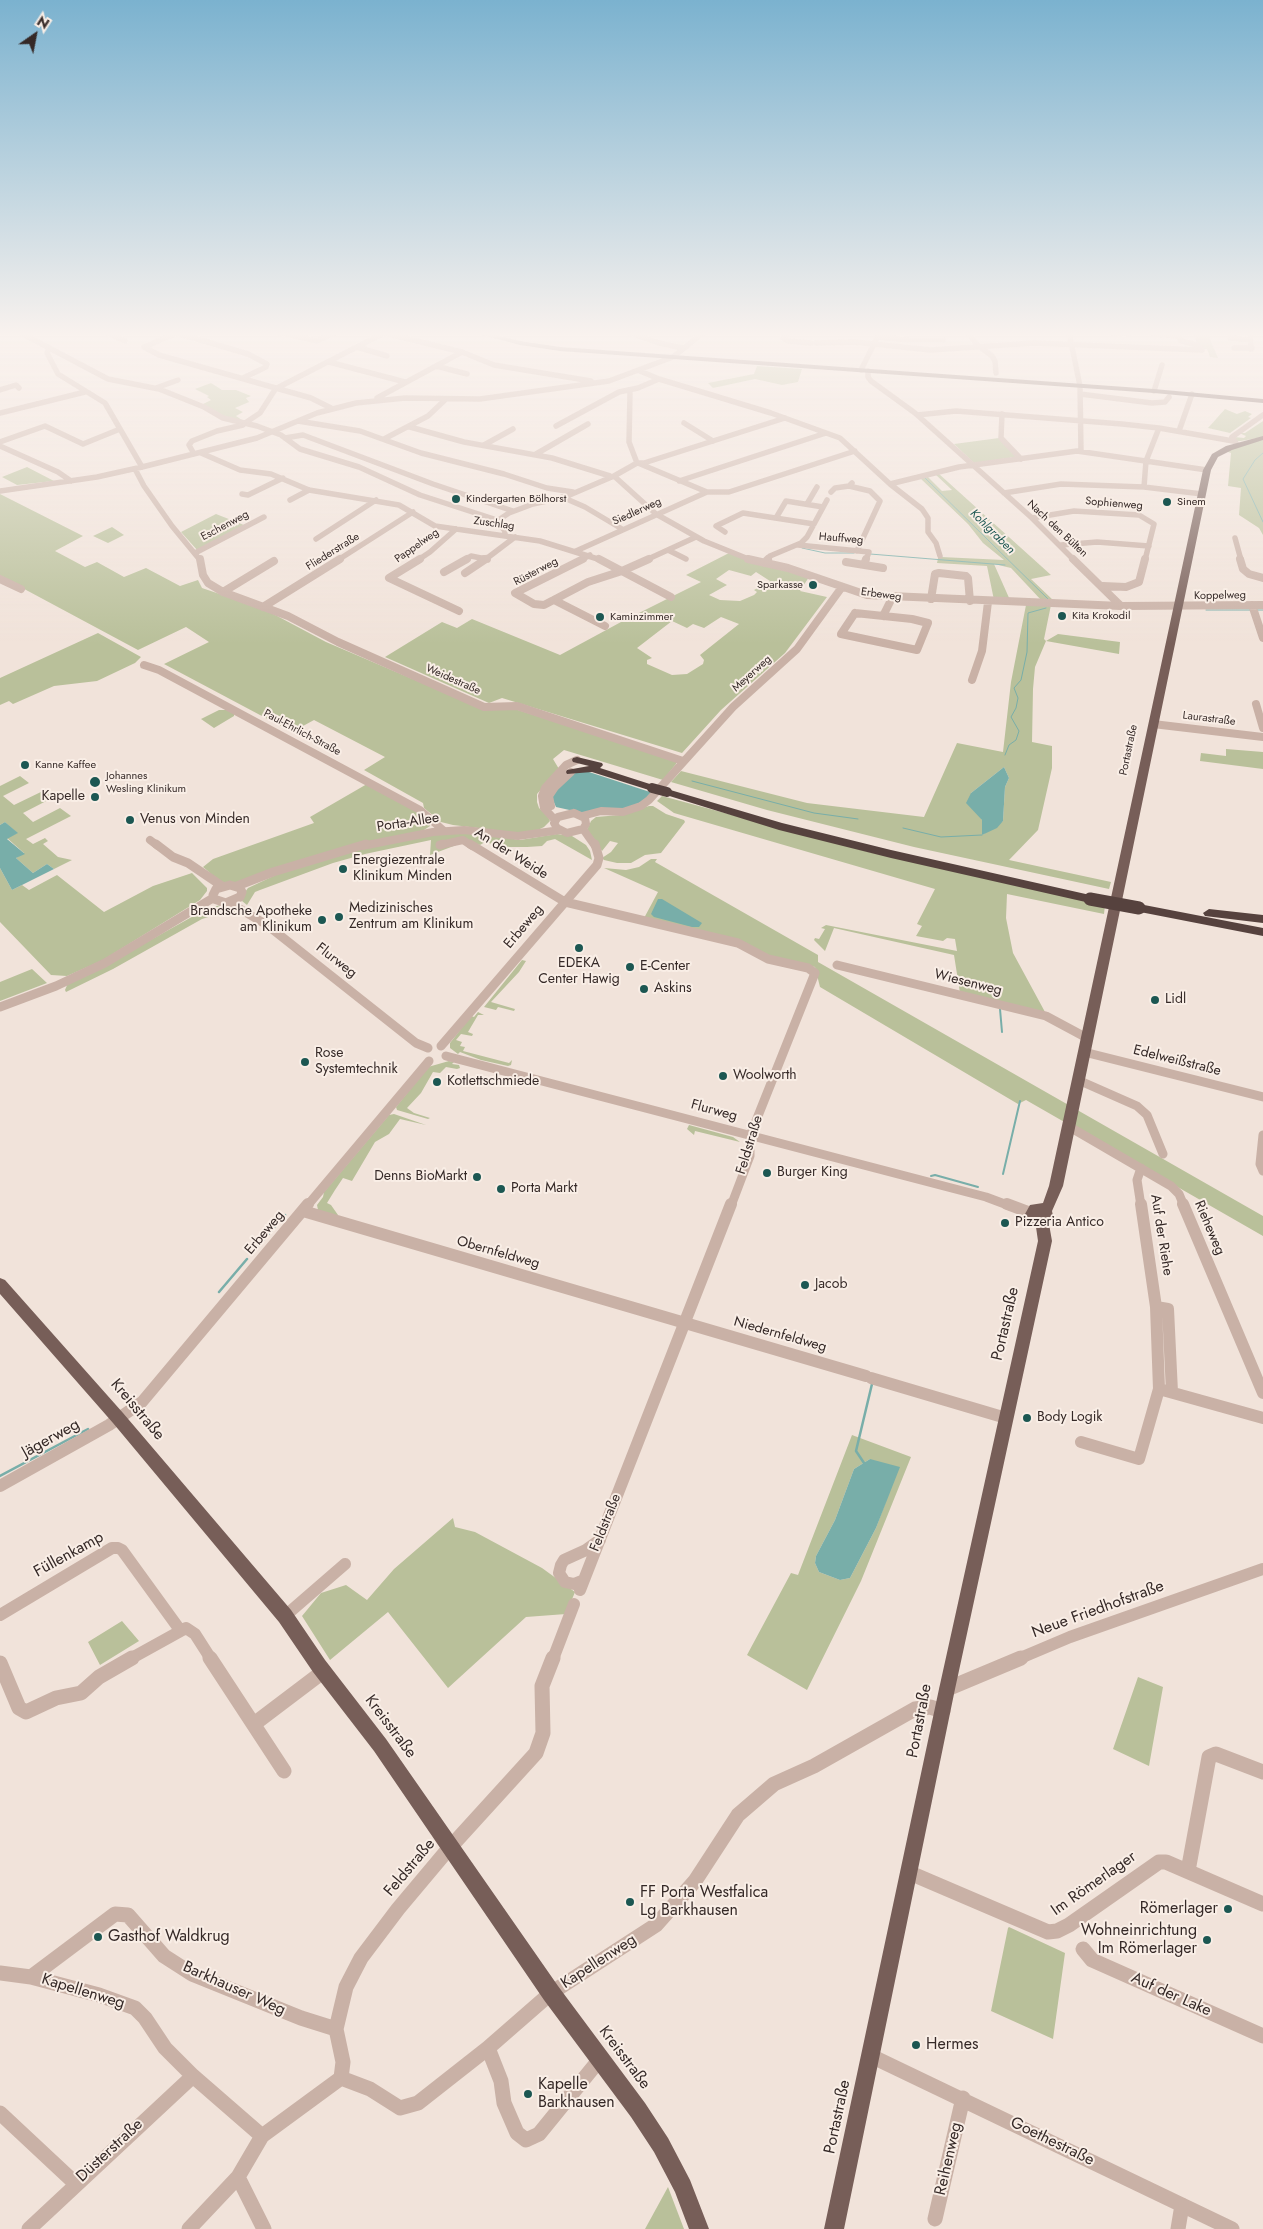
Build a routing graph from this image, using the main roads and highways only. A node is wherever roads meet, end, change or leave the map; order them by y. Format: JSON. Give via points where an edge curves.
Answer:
{"nodes":[{"id":1,"x":1263,"y":438,"type":"edge"},
{"id":2,"x":577,"y":760,"type":"road end"},
{"id":3,"x":571,"y":772,"type":"road end"},
{"id":4,"x":654,"y":786,"type":"junction"},
{"id":5,"x":669,"y":790,"type":"joint"},
{"id":6,"x":1091,"y":894,"type":"joint"},
{"id":7,"x":1139,"y":904,"type":"junction"},
{"id":8,"x":1263,"y":921,"type":"edge"},
{"id":9,"x":1263,"y":932,"type":"edge"},
{"id":10,"x":0,"y":1284,"type":"edge"},
{"id":11,"x":699,"y":2229,"type":"edge"},
{"id":12,"x":834,"y":2229,"type":"edge"}],
"edges":[{"from":1,"to":12,"type":"main road","name":"Portastraße","via":[[1235,442],[1215,456],[1207,470],[1054,1194],[1039,1215],[1045,1241]]},
{"from":2,"to":4,"type":"highway"},
{"from":3,"to":4,"type":"highway","via":[[593,769]]},
{"from":4,"to":5,"type":"highway","bridge":true},
{"from":5,"to":6,"type":"highway","via":[[779,826],[891,854]]},
{"from":6,"to":7,"type":"highway","bridge":true},
{"from":7,"to":8,"type":"highway"},
{"from":7,"to":9,"type":"highway"},
{"from":10,"to":11,"type":"main road","name":"Kreisstraße","via":[[285,1616],[380,1745],[551,1993],[638,2110],[683,2187]]}]}
